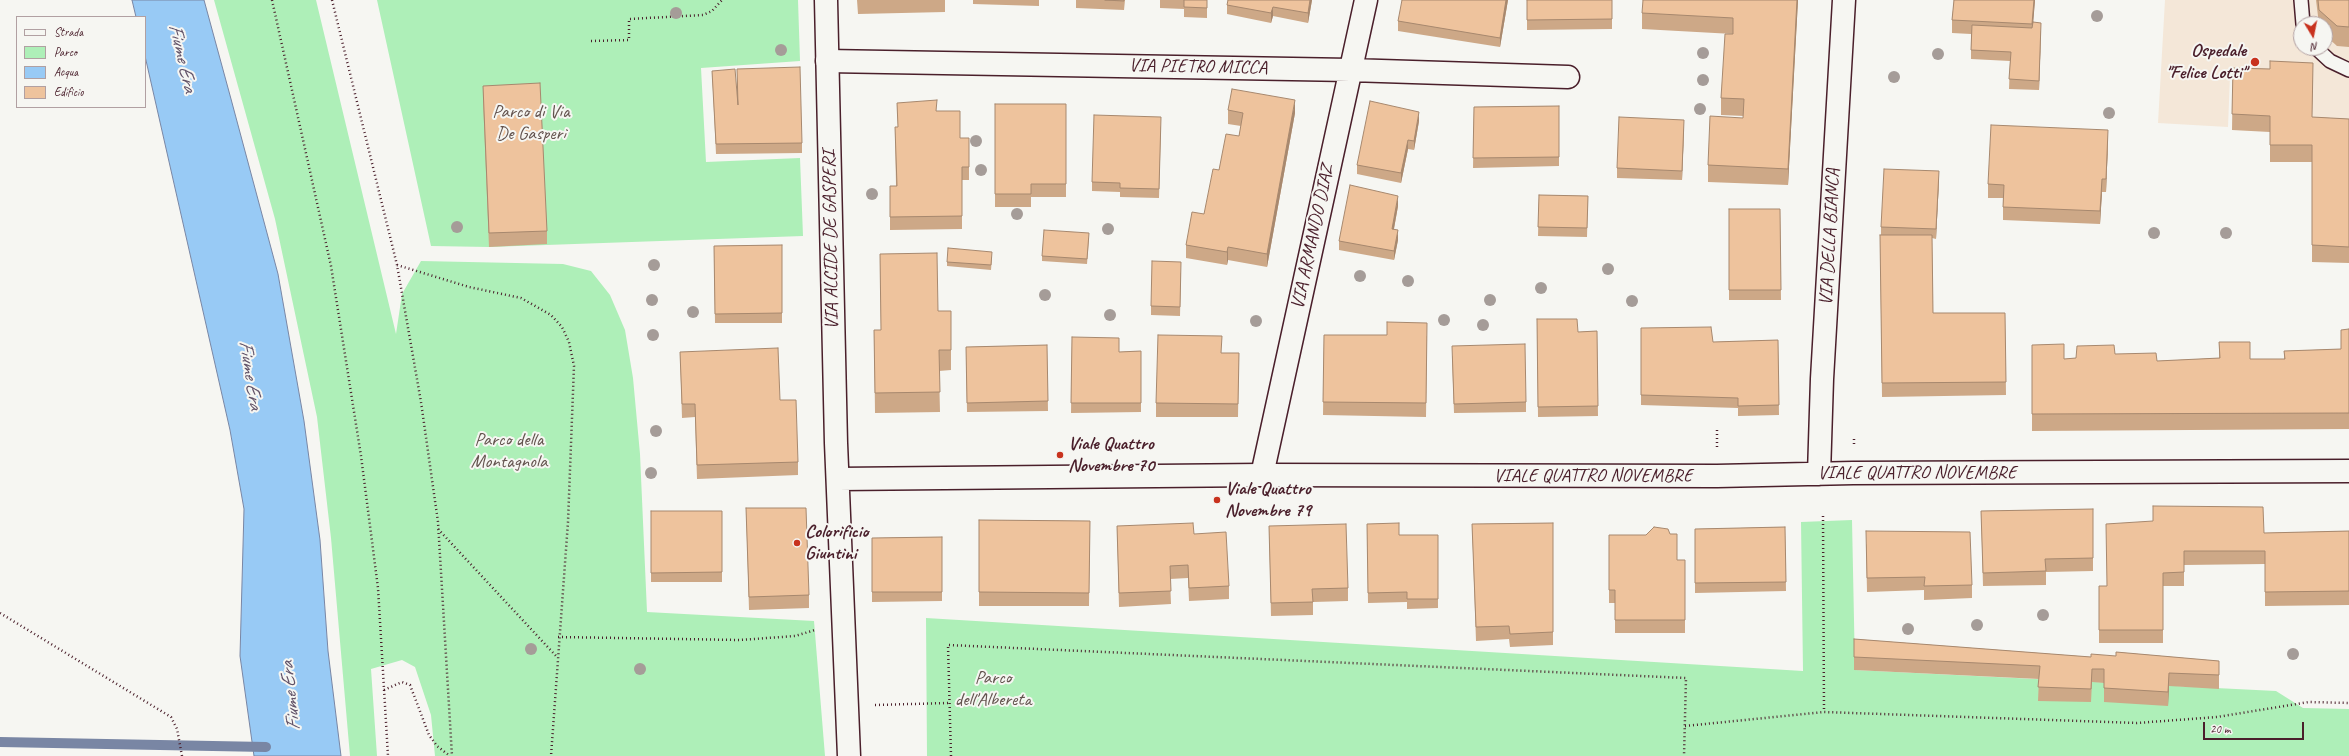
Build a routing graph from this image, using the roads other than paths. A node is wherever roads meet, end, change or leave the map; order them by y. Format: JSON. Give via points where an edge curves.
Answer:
{"nodes":[{"id":1,"x":826,"y":0,"type":"edge"},
{"id":2,"x":1366,"y":0,"type":"edge"},
{"id":3,"x":1844,"y":0,"type":"edge"},
{"id":4,"x":2301,"y":0,"type":"edge"},
{"id":5,"x":2301,"y":16,"type":"edge"},
{"id":6,"x":2325,"y":56,"type":"edge"},
{"id":7,"x":828,"y":61,"type":"junction"},
{"id":8,"x":1350,"y":70,"type":"junction"},
{"id":9,"x":2349,"y":70,"type":"edge"},
{"id":10,"x":1568,"y":77,"type":"dead end"},
{"id":11,"x":2349,"y":470,"type":"edge"},
{"id":12,"x":1819,"y":474,"type":"junction"},
{"id":13,"x":1262,"y":475,"type":"junction"},
{"id":14,"x":838,"y":480,"type":"junction"},
{"id":15,"x":850,"y":756,"type":"edge"}],
"edges":[{"from":1,"to":7,"type":"street","name":"VIA ALCIDE DE GASPERI"},
{"from":2,"to":8,"type":"street","name":"VIA ARMANDO DIAZ"},
{"from":3,"to":12,"type":"street","name":"VIA DELLA BIANCA","via":[[1822,379]]},
{"from":4,"to":5,"type":"lane"},
{"from":6,"to":9,"type":"lane"},
{"from":7,"to":8,"type":"street","name":"VIA PIETRO MICCA"},
{"from":7,"to":14,"type":"street","name":"VIA ALCIDE DE GASPERI"},
{"from":8,"to":10,"type":"street","name":"VIA PIETRO MICCA"},
{"from":8,"to":13,"type":"street","name":"VIA ARMANDO DIAZ"},
{"from":11,"to":12,"type":"street","name":"VIALE QUATTRO NOVEMBRE"},
{"from":12,"to":13,"type":"street","name":"VIALE QUATTRO NOVEMBRE"},
{"from":13,"to":14,"type":"street","name":"VIALE QUATTRO NOVEMBRE"},
{"from":14,"to":15,"type":"street","name":"VIA ALCIDE DE GASPERI"}]}
